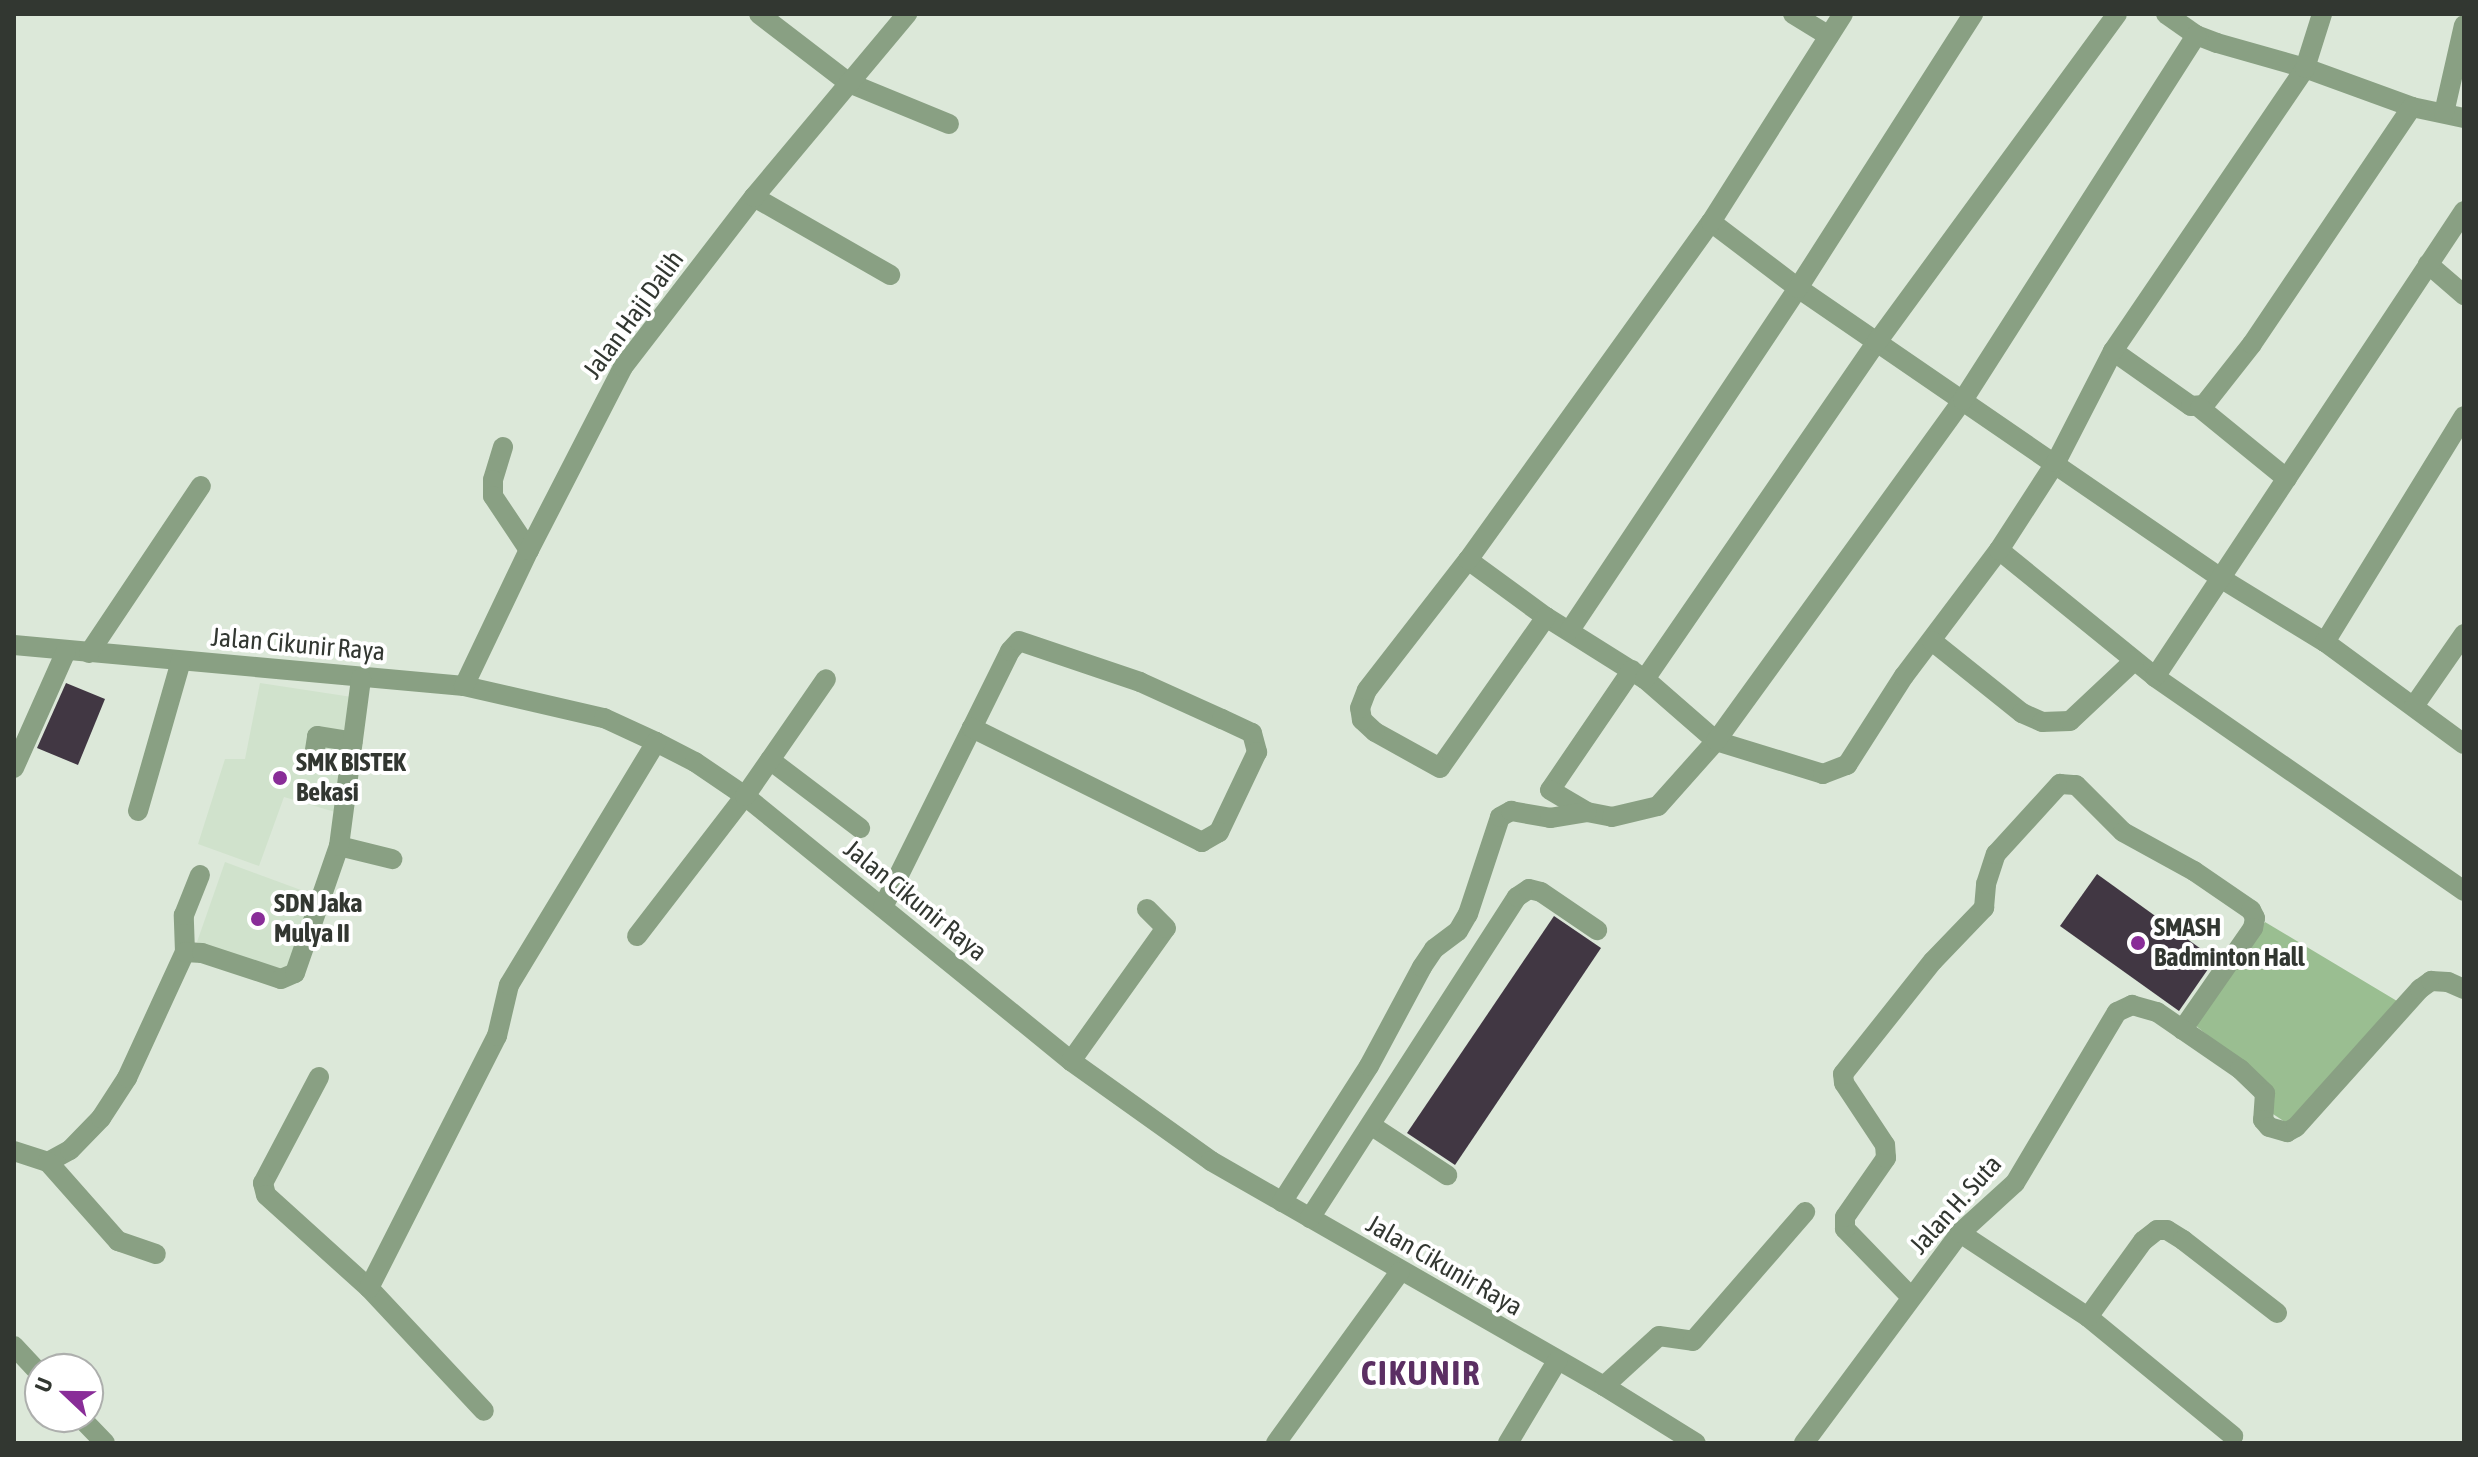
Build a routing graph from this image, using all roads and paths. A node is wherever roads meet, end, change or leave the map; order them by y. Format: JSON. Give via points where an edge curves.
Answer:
{"nodes":[{"id":1,"x":759,"y":14,"type":"edge"},
{"id":2,"x":907,"y":14,"type":"edge"},
{"id":3,"x":1793,"y":14,"type":"edge"},
{"id":4,"x":1843,"y":14,"type":"edge"},
{"id":5,"x":1973,"y":14,"type":"edge"},
{"id":6,"x":2117,"y":14,"type":"edge"},
{"id":7,"x":2166,"y":14,"type":"edge"},
{"id":8,"x":2322,"y":14,"type":"edge"},
{"id":9,"x":2464,"y":25,"type":"edge"},
{"id":10,"x":2196,"y":35,"type":"junction"},
{"id":11,"x":1829,"y":36,"type":"junction"},
{"id":12,"x":2305,"y":68,"type":"junction"},
{"id":13,"x":849,"y":83,"type":"junction"},
{"id":14,"x":2412,"y":107,"type":"junction"},
{"id":15,"x":2454,"y":115,"type":"edge"},
{"id":16,"x":949,"y":124,"type":"dead end"},
{"id":17,"x":754,"y":197,"type":"junction"},
{"id":18,"x":2464,"y":211,"type":"edge"},
{"id":19,"x":1711,"y":222,"type":"junction"},
{"id":20,"x":2428,"y":264,"type":"junction"},
{"id":21,"x":890,"y":275,"type":"dead end"},
{"id":22,"x":1798,"y":288,"type":"junction"},
{"id":23,"x":2464,"y":295,"type":"edge"},
{"id":24,"x":1877,"y":342,"type":"junction"},
{"id":25,"x":2113,"y":351,"type":"junction"},
{"id":26,"x":1963,"y":400,"type":"junction"},
{"id":27,"x":2200,"y":408,"type":"junction"},
{"id":28,"x":2464,"y":416,"type":"edge"},
{"id":29,"x":503,"y":447,"type":"dead end"},
{"id":30,"x":2056,"y":462,"type":"junction"},
{"id":31,"x":2287,"y":479,"type":"junction"},
{"id":32,"x":201,"y":486,"type":"dead end"},
{"id":33,"x":529,"y":550,"type":"junction"},
{"id":34,"x":1999,"y":550,"type":"junction"},
{"id":35,"x":1468,"y":560,"type":"junction"},
{"id":36,"x":2222,"y":579,"type":"junction"},
{"id":37,"x":1546,"y":617,"type":"junction"},
{"id":38,"x":1570,"y":630,"type":"junction"},
{"id":39,"x":2464,"y":634,"type":"edge"},
{"id":40,"x":1932,"y":641,"type":"junction"},
{"id":41,"x":2325,"y":642,"type":"junction"},
{"id":42,"x":14,"y":645,"type":"edge"},
{"id":43,"x":66,"y":651,"type":"junction"},
{"id":44,"x":89,"y":653,"type":"junction"},
{"id":45,"x":181,"y":661,"type":"junction"},
{"id":46,"x":2134,"y":661,"type":"junction"},
{"id":47,"x":1639,"y":675,"type":"junction"},
{"id":48,"x":2155,"y":677,"type":"junction"},
{"id":49,"x":361,"y":678,"type":"junction"},
{"id":50,"x":826,"y":679,"type":"dead end"},
{"id":51,"x":464,"y":686,"type":"junction"},
{"id":52,"x":2414,"y":706,"type":"junction"},
{"id":53,"x":972,"y":728,"type":"junction"},
{"id":54,"x":1716,"y":741,"type":"junction"},
{"id":55,"x":353,"y":742,"type":"junction"},
{"id":56,"x":656,"y":742,"type":"junction"},
{"id":57,"x":2464,"y":744,"type":"edge"},
{"id":58,"x":314,"y":756,"type":"dead end"},
{"id":59,"x":770,"y":760,"type":"junction"},
{"id":60,"x":14,"y":768,"type":"edge"},
{"id":61,"x":745,"y":796,"type":"junction"},
{"id":62,"x":138,"y":811,"type":"dead end"},
{"id":63,"x":1587,"y":812,"type":"junction"},
{"id":64,"x":860,"y":828,"type":"dead end"},
{"id":65,"x":339,"y":846,"type":"junction"},
{"id":66,"x":392,"y":859,"type":"dead end"},
{"id":67,"x":200,"y":875,"type":"dead end"},
{"id":68,"x":2464,"y":891,"type":"edge"},
{"id":69,"x":883,"y":907,"type":"junction"},
{"id":70,"x":1147,"y":909,"type":"dead end"},
{"id":71,"x":1597,"y":930,"type":"dead end"},
{"id":72,"x":637,"y":936,"type":"dead end"},
{"id":73,"x":185,"y":952,"type":"junction"},
{"id":74,"x":2464,"y":989,"type":"edge"},
{"id":75,"x":2182,"y":1030,"type":"junction"},
{"id":76,"x":1071,"y":1061,"type":"junction"},
{"id":77,"x":319,"y":1077,"type":"dead end"},
{"id":78,"x":1372,"y":1126,"type":"junction"},
{"id":79,"x":14,"y":1151,"type":"edge"},
{"id":80,"x":48,"y":1162,"type":"junction"},
{"id":81,"x":1447,"y":1175,"type":"dead end"},
{"id":82,"x":1282,"y":1202,"type":"junction"},
{"id":83,"x":1805,"y":1212,"type":"dead end"},
{"id":84,"x":1310,"y":1218,"type":"junction"},
{"id":85,"x":1960,"y":1233,"type":"junction"},
{"id":86,"x":156,"y":1254,"type":"dead end"},
{"id":87,"x":1400,"y":1272,"type":"junction"},
{"id":88,"x":369,"y":1288,"type":"junction"},
{"id":89,"x":1911,"y":1297,"type":"junction"},
{"id":90,"x":2277,"y":1313,"type":"dead end"},
{"id":91,"x":2088,"y":1317,"type":"junction"},
{"id":92,"x":1557,"y":1361,"type":"junction"},
{"id":93,"x":1604,"y":1386,"type":"junction"},
{"id":94,"x":484,"y":1411,"type":"dead end"},
{"id":95,"x":2233,"y":1436,"type":"dead end"},
{"id":96,"x":1276,"y":1443,"type":"edge"},
{"id":97,"x":1508,"y":1443,"type":"edge"},
{"id":98,"x":1696,"y":1443,"type":"edge"},
{"id":99,"x":1804,"y":1443,"type":"edge"}],
"edges":[{"from":1,"to":13,"type":"street"},
{"from":2,"to":13,"type":"street","name":"Jalan Haji Dalih"},
{"from":3,"to":11,"type":"street"},
{"from":4,"to":11,"type":"street"},
{"from":5,"to":22,"type":"street"},
{"from":6,"to":24,"type":"street"},
{"from":7,"to":10,"type":"street"},
{"from":8,"to":12,"type":"street"},
{"from":9,"to":15,"type":"street"},
{"from":10,"to":12,"type":"street"},
{"from":10,"to":26,"type":"street"},
{"from":11,"to":19,"type":"street"},
{"from":12,"to":14,"type":"street"},
{"from":12,"to":25,"type":"street"},
{"from":13,"to":16,"type":"street"},
{"from":13,"to":17,"type":"street","name":"Jalan Haji Dalih"},
{"from":14,"to":15,"type":"street"},
{"from":14,"to":27,"type":"street","via":[[2252,344]]},
{"from":17,"to":21,"type":"street"},
{"from":17,"to":33,"type":"street","name":"Jalan Haji Dalih","via":[[623,367]]},
{"from":18,"to":20,"type":"street"},
{"from":19,"to":22,"type":"street"},
{"from":19,"to":35,"type":"street"},
{"from":20,"to":23,"type":"street"},
{"from":20,"to":31,"type":"street"},
{"from":22,"to":24,"type":"street"},
{"from":22,"to":38,"type":"street"},
{"from":24,"to":26,"type":"street"},
{"from":24,"to":47,"type":"street"},
{"from":25,"to":27,"type":"street"},
{"from":25,"to":30,"type":"street"},
{"from":26,"to":30,"type":"street"},
{"from":26,"to":54,"type":"street"},
{"from":27,"to":31,"type":"street"},
{"from":28,"to":41,"type":"street"},
{"from":29,"to":33,"type":"street","via":[[493,496]]},
{"from":30,"to":34,"type":"street"},
{"from":30,"to":36,"type":"street"},
{"from":31,"to":36,"type":"street"},
{"from":32,"to":44,"type":"street"},
{"from":33,"to":51,"type":"street","name":"Jalan Haji Dalih"},
{"from":34,"to":40,"type":"street"},
{"from":34,"to":46,"type":"street"},
{"from":35,"to":37,"type":"street"},
{"from":35,"to":37,"type":"street","via":[[1367,690],[1362,720],[1375,732],[1440,768]]},
{"from":36,"to":41,"type":"street"},
{"from":36,"to":48,"type":"street"},
{"from":37,"to":38,"type":"street"},
{"from":38,"to":47,"type":"street"},
{"from":39,"to":52,"type":"street"},
{"from":40,"to":46,"type":"street","via":[[2022,713],[2042,722],[2070,721]]},
{"from":40,"to":54,"type":"street","via":[[1855,755],[1835,772],[1823,774]]},
{"from":41,"to":52,"type":"street"},
{"from":42,"to":43,"type":"street","name":"Jalan Cikunir Raya"},
{"from":43,"to":44,"type":"street","name":"Jalan Cikunir Raya"},
{"from":43,"to":60,"type":"street"},
{"from":44,"to":45,"type":"street","name":"Jalan Cikunir Raya"},
{"from":45,"to":49,"type":"street","name":"Jalan Cikunir Raya"},
{"from":45,"to":62,"type":"street"},
{"from":46,"to":48,"type":"street"},
{"from":47,"to":54,"type":"street"},
{"from":47,"to":63,"type":"street","via":[[1550,790]]},
{"from":48,"to":68,"type":"street"},
{"from":49,"to":51,"type":"street","name":"Jalan Cikunir Raya"},
{"from":49,"to":55,"type":"street"},
{"from":50,"to":59,"type":"street"},
{"from":51,"to":56,"type":"street","name":"Jalan Cikunir Raya","via":[[604,718]]},
{"from":52,"to":57,"type":"street"},
{"from":53,"to":53,"type":"street","via":[[1010,651],[1025,641],[1140,682],[1252,733],[1257,752],[1219,832],[1202,842]]},
{"from":53,"to":69,"type":"street"},
{"from":54,"to":63,"type":"street","via":[[1658,806],[1612,817]]},
{"from":55,"to":58,"type":"street","via":[[317,736]]},
{"from":55,"to":65,"type":"street"},
{"from":56,"to":61,"type":"street","name":"Jalan Cikunir Raya"},
{"from":56,"to":88,"type":"street","via":[[509,985],[497,1036]]},
{"from":59,"to":61,"type":"street"},
{"from":59,"to":64,"type":"street"},
{"from":61,"to":69,"type":"street","name":"Jalan Cikunir Raya"},
{"from":61,"to":72,"type":"street"},
{"from":63,"to":82,"type":"street","via":[[1550,818],[1511,811],[1500,817],[1468,914],[1422,967],[1369,1066]]},
{"from":65,"to":66,"type":"street"},
{"from":65,"to":73,"type":"street","via":[[295,973],[281,979]]},
{"from":67,"to":73,"type":"street","via":[[184,915]]},
{"from":69,"to":76,"type":"street","name":"Jalan Cikunir Raya"},
{"from":70,"to":76,"type":"street","via":[[1166,928]]},
{"from":71,"to":78,"type":"street","via":[[1541,892],[1529,889],[1517,897]]},
{"from":73,"to":80,"type":"street","via":[[127,1078],[101,1118],[70,1150]]},
{"from":74,"to":75,"type":"street","name":"Jalan H. Suta","via":[[2431,981],[2420,989],[2287,1132],[2278,1132],[2263,1120],[2263,1089]]},
{"from":75,"to":85,"type":"street","name":"Jalan H. Suta","via":[[2140,1006],[2117,1012],[2015,1183]]},
{"from":75,"to":89,"type":"street","via":[[2255,918],[2194,871],[2123,832],[2076,785],[2060,784],[1996,854],[1984,908],[1933,961],[1843,1074],[1885,1145],[1886,1158],[1845,1217],[1845,1229]]},
{"from":76,"to":82,"type":"street","name":"Jalan Cikunir Raya","via":[[1211,1161]]},
{"from":77,"to":88,"type":"street","via":[[263,1183],[266,1195]]},
{"from":78,"to":81,"type":"street"},
{"from":78,"to":84,"type":"street"},
{"from":79,"to":80,"type":"street"},
{"from":80,"to":86,"type":"street","via":[[118,1241]]},
{"from":82,"to":84,"type":"street","name":"Jalan Cikunir Raya"},
{"from":83,"to":93,"type":"street","via":[[1693,1341],[1659,1336]]},
{"from":84,"to":87,"type":"street","name":"Jalan Cikunir Raya"},
{"from":85,"to":89,"type":"street","name":"Jalan H. Suta"},
{"from":85,"to":91,"type":"street"},
{"from":87,"to":92,"type":"street","name":"Jalan Cikunir Raya"},
{"from":87,"to":96,"type":"street"},
{"from":88,"to":94,"type":"street"},
{"from":89,"to":99,"type":"street","name":"Jalan H. Suta"},
{"from":90,"to":91,"type":"street","via":[[2183,1240],[2157,1230],[2143,1241]]},
{"from":91,"to":95,"type":"street"},
{"from":92,"to":93,"type":"street","name":"Jalan Cikunir Raya"},
{"from":92,"to":97,"type":"street"},
{"from":93,"to":98,"type":"street","name":"Jalan Cikunir Raya"}]}
